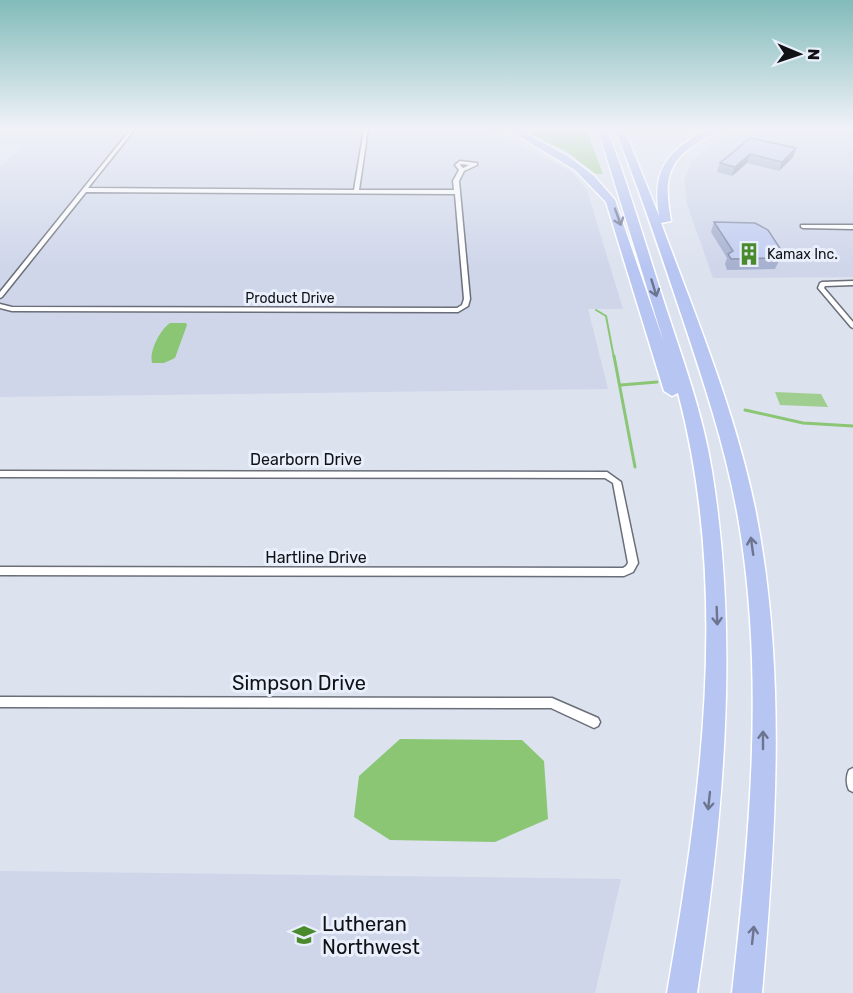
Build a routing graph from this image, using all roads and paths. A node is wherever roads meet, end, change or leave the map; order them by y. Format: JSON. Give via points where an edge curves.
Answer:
{"nodes":[{"id":1,"x":96,"y":175,"type":"edge"},
{"id":2,"x":359,"y":175,"type":"edge"},
{"id":3,"x":457,"y":175,"type":"edge"},
{"id":4,"x":589,"y":175,"type":"edge"},
{"id":5,"x":618,"y":175,"type":"edge"},
{"id":6,"x":637,"y":175,"type":"edge"},
{"id":7,"x":662,"y":175,"type":"edge"},
{"id":8,"x":84,"y":190,"type":"junction"},
{"id":9,"x":356,"y":191,"type":"junction"},
{"id":10,"x":457,"y":192,"type":"junction"},
{"id":11,"x":803,"y":226,"type":"dead end"},
{"id":12,"x":853,"y":227,"type":"edge"},
{"id":13,"x":677,"y":282,"type":"junction"},
{"id":14,"x":853,"y":283,"type":"edge"},
{"id":15,"x":0,"y":296,"type":"edge"},
{"id":16,"x":0,"y":306,"type":"edge"},
{"id":17,"x":853,"y":326,"type":"edge"},
{"id":18,"x":0,"y":474,"type":"edge"},
{"id":19,"x":712,"y":537,"type":"junction"},
{"id":20,"x":630,"y":569,"type":"joint"},
{"id":21,"x":0,"y":571,"type":"edge"},
{"id":22,"x":0,"y":702,"type":"edge"},
{"id":23,"x":594,"y":722,"type":"dead end"},
{"id":24,"x":853,"y":774,"type":"edge"},
{"id":25,"x":853,"y":786,"type":"edge"},
{"id":26,"x":682,"y":993,"type":"edge"},
{"id":27,"x":747,"y":993,"type":"edge"}],
"edges":[{"from":1,"to":8,"type":"street"},
{"from":2,"to":9,"type":"street"},
{"from":3,"to":10,"type":"street"},
{"from":4,"to":19,"type":"highway","one_way":true,"via":[[615,208]]},
{"from":5,"to":19,"type":"highway","one_way":true,"via":[[685,391],[700,450]]},
{"from":6,"to":13,"type":"highway"},
{"from":7,"to":13,"type":"highway","via":[[660,196]]},
{"from":8,"to":9,"type":"street"},
{"from":8,"to":15,"type":"street"},
{"from":9,"to":10,"type":"street"},
{"from":10,"to":16,"type":"street","name":"Product Drive","via":[[466,299],[465,306],[458,310]]},
{"from":11,"to":12,"type":"street"},
{"from":27,"to":13,"type":"highway","one_way":true,"via":[[763,771],[757,592],[747,517],[730,437]]},
{"from":14,"to":17,"type":"street","via":[[822,284],[821,288]]},
{"from":18,"to":20,"type":"street","name":"Dearborn Drive","via":[[601,475],[616,482],[633,563]]},
{"from":19,"to":26,"type":"highway","one_way":true,"via":[[717,628],[714,736],[703,850]]},
{"from":20,"to":21,"type":"street","name":"Hartline Drive"},
{"from":22,"to":23,"type":"street","name":"Simpson Drive","via":[[552,703]]},
{"from":24,"to":25,"type":"street"}]}
